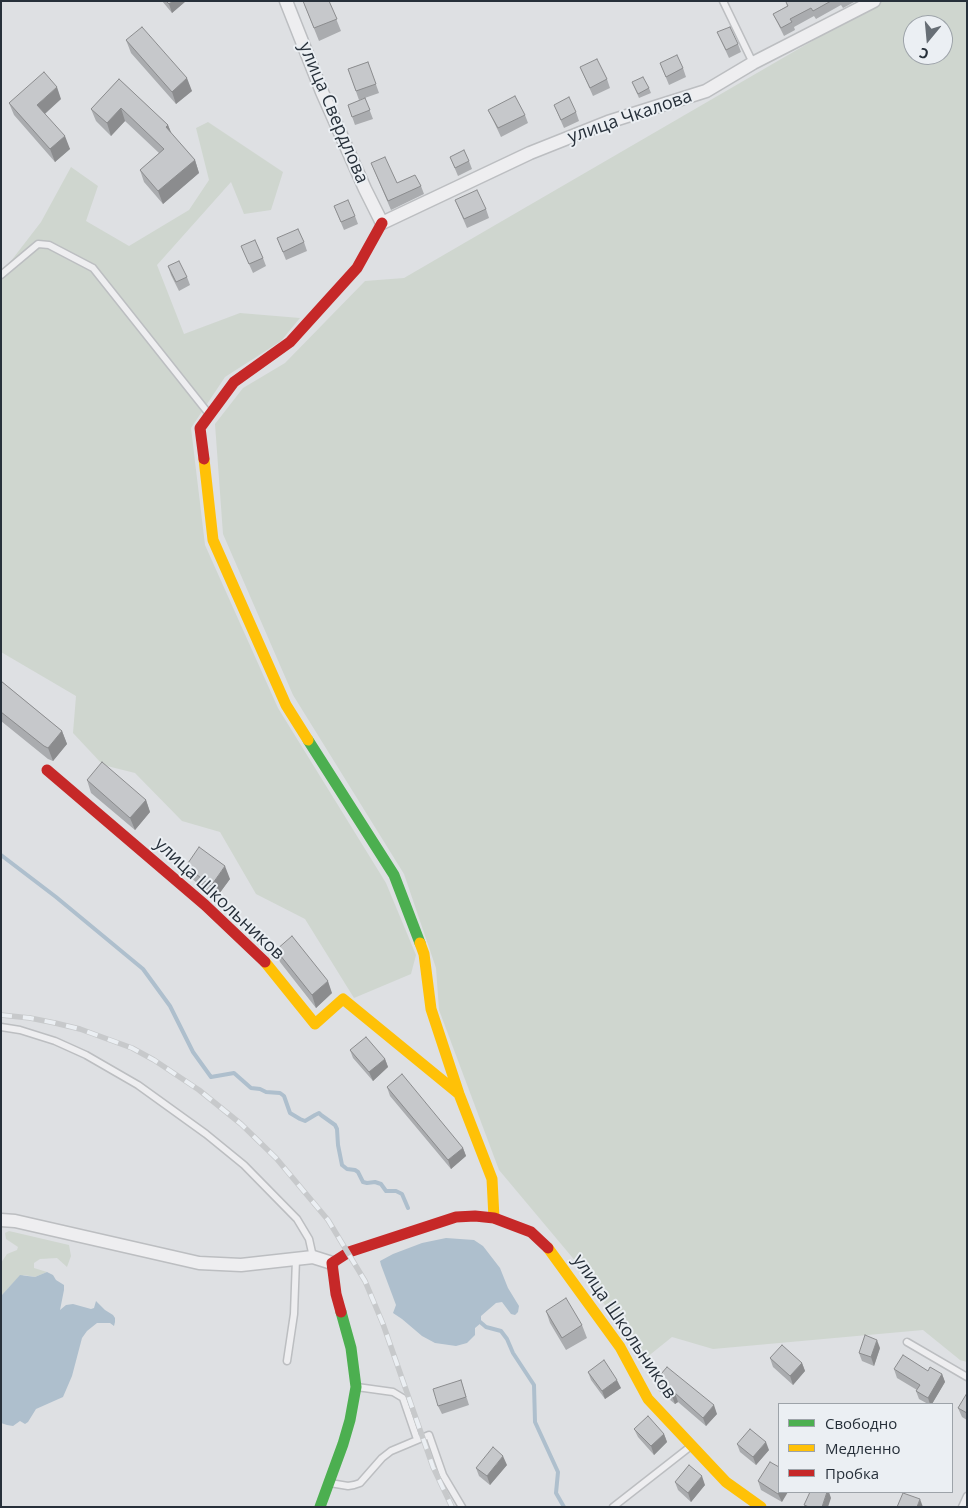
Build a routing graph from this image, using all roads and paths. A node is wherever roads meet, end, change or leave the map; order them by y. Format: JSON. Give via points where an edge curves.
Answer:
{"nodes":[{"id":1,"x":286,"y":1,"type":"edge"},
{"id":2,"x":724,"y":1,"type":"edge"},
{"id":3,"x":874,"y":1,"type":"edge"},
{"id":4,"x":753,"y":63,"type":"junction"},
{"id":5,"x":382,"y":223,"type":"junction"},
{"id":6,"x":1,"y":275,"type":"edge"},
{"id":7,"x":209,"y":415,"type":"junction"},
{"id":8,"x":47,"y":770,"type":"dead end"},
{"id":9,"x":1,"y":1027,"type":"edge"},
{"id":10,"x":459,"y":1094,"type":"junction"},
{"id":11,"x":494,"y":1218,"type":"junction"},
{"id":12,"x":1,"y":1220,"type":"edge"},
{"id":13,"x":314,"y":1257,"type":"junction"},
{"id":14,"x":296,"y":1260,"type":"junction"},
{"id":15,"x":332,"y":1263,"type":"junction"},
{"id":16,"x":907,"y":1342,"type":"dead end"},
{"id":17,"x":287,"y":1361,"type":"dead end"},
{"id":18,"x":967,"y":1377,"type":"edge"},
{"id":19,"x":356,"y":1387,"type":"junction"},
{"id":20,"x":417,"y":1439,"type":"junction"},
{"id":21,"x":692,"y":1446,"type":"junction"},
{"id":22,"x":329,"y":1483,"type":"junction"},
{"id":23,"x":967,"y":1496,"type":"edge"},
{"id":24,"x":320,"y":1507,"type":"edge"},
{"id":25,"x":462,"y":1507,"type":"edge"},
{"id":26,"x":613,"y":1507,"type":"edge"},
{"id":27,"x":761,"y":1507,"type":"edge"},
{"id":28,"x":962,"y":1507,"type":"edge"}],
"edges":[{"from":1,"to":5,"type":"street","name":"улица Свердлова","via":[[322,92]]},
{"from":2,"to":4,"type":"lane"},
{"from":3,"to":4,"type":"street","name":"улица Чкалова"},
{"from":4,"to":5,"type":"street","name":"улица Чкалова","via":[[706,91],[608,122],[530,153]]},
{"from":5,"to":7,"type":"street","via":[[357,268],[290,342],[234,382]]},
{"from":6,"to":7,"type":"lane","via":[[38,244],[49,245],[93,268]]},
{"from":7,"to":10,"type":"street","via":[[200,428],[213,540],[286,705],[394,875],[424,954],[431,1009]]},
{"from":8,"to":10,"type":"street","name":"улица Школьников","via":[[205,905],[268,965],[315,1024],[343,999]]},
{"from":9,"to":13,"type":"lane","via":[[55,1040],[86,1055],[138,1085],[206,1134],[244,1165],[297,1219],[309,1239]]},
{"from":10,"to":11,"type":"street","name":"улица Школьников","via":[[492,1179]]},
{"from":11,"to":15,"type":"street","via":[[456,1217],[349,1252]]},
{"from":11,"to":21,"type":"street","name":"улица Школьников","via":[[531,1232],[547,1246],[620,1346],[648,1399]]},
{"from":12,"to":14,"type":"street","via":[[199,1263],[241,1265]]},
{"from":13,"to":14,"type":"street"},
{"from":13,"to":15,"type":"street"},
{"from":14,"to":17,"type":"lane","via":[[294,1314]]},
{"from":15,"to":19,"type":"street","via":[[336,1294],[351,1348]]},
{"from":16,"to":18,"type":"lane"},
{"from":19,"to":20,"type":"lane","via":[[393,1392],[403,1398]]},
{"from":19,"to":22,"type":"street","via":[[350,1420]]},
{"from":20,"to":22,"type":"lane","via":[[391,1451],[360,1483],[348,1486]]},
{"from":20,"to":25,"type":"lane","via":[[429,1435],[443,1475]]},
{"from":21,"to":26,"type":"lane"},
{"from":21,"to":27,"type":"street","name":"улица Школьников","via":[[726,1482]]},
{"from":22,"to":24,"type":"street"},
{"from":23,"to":28,"type":"lane"}]}
